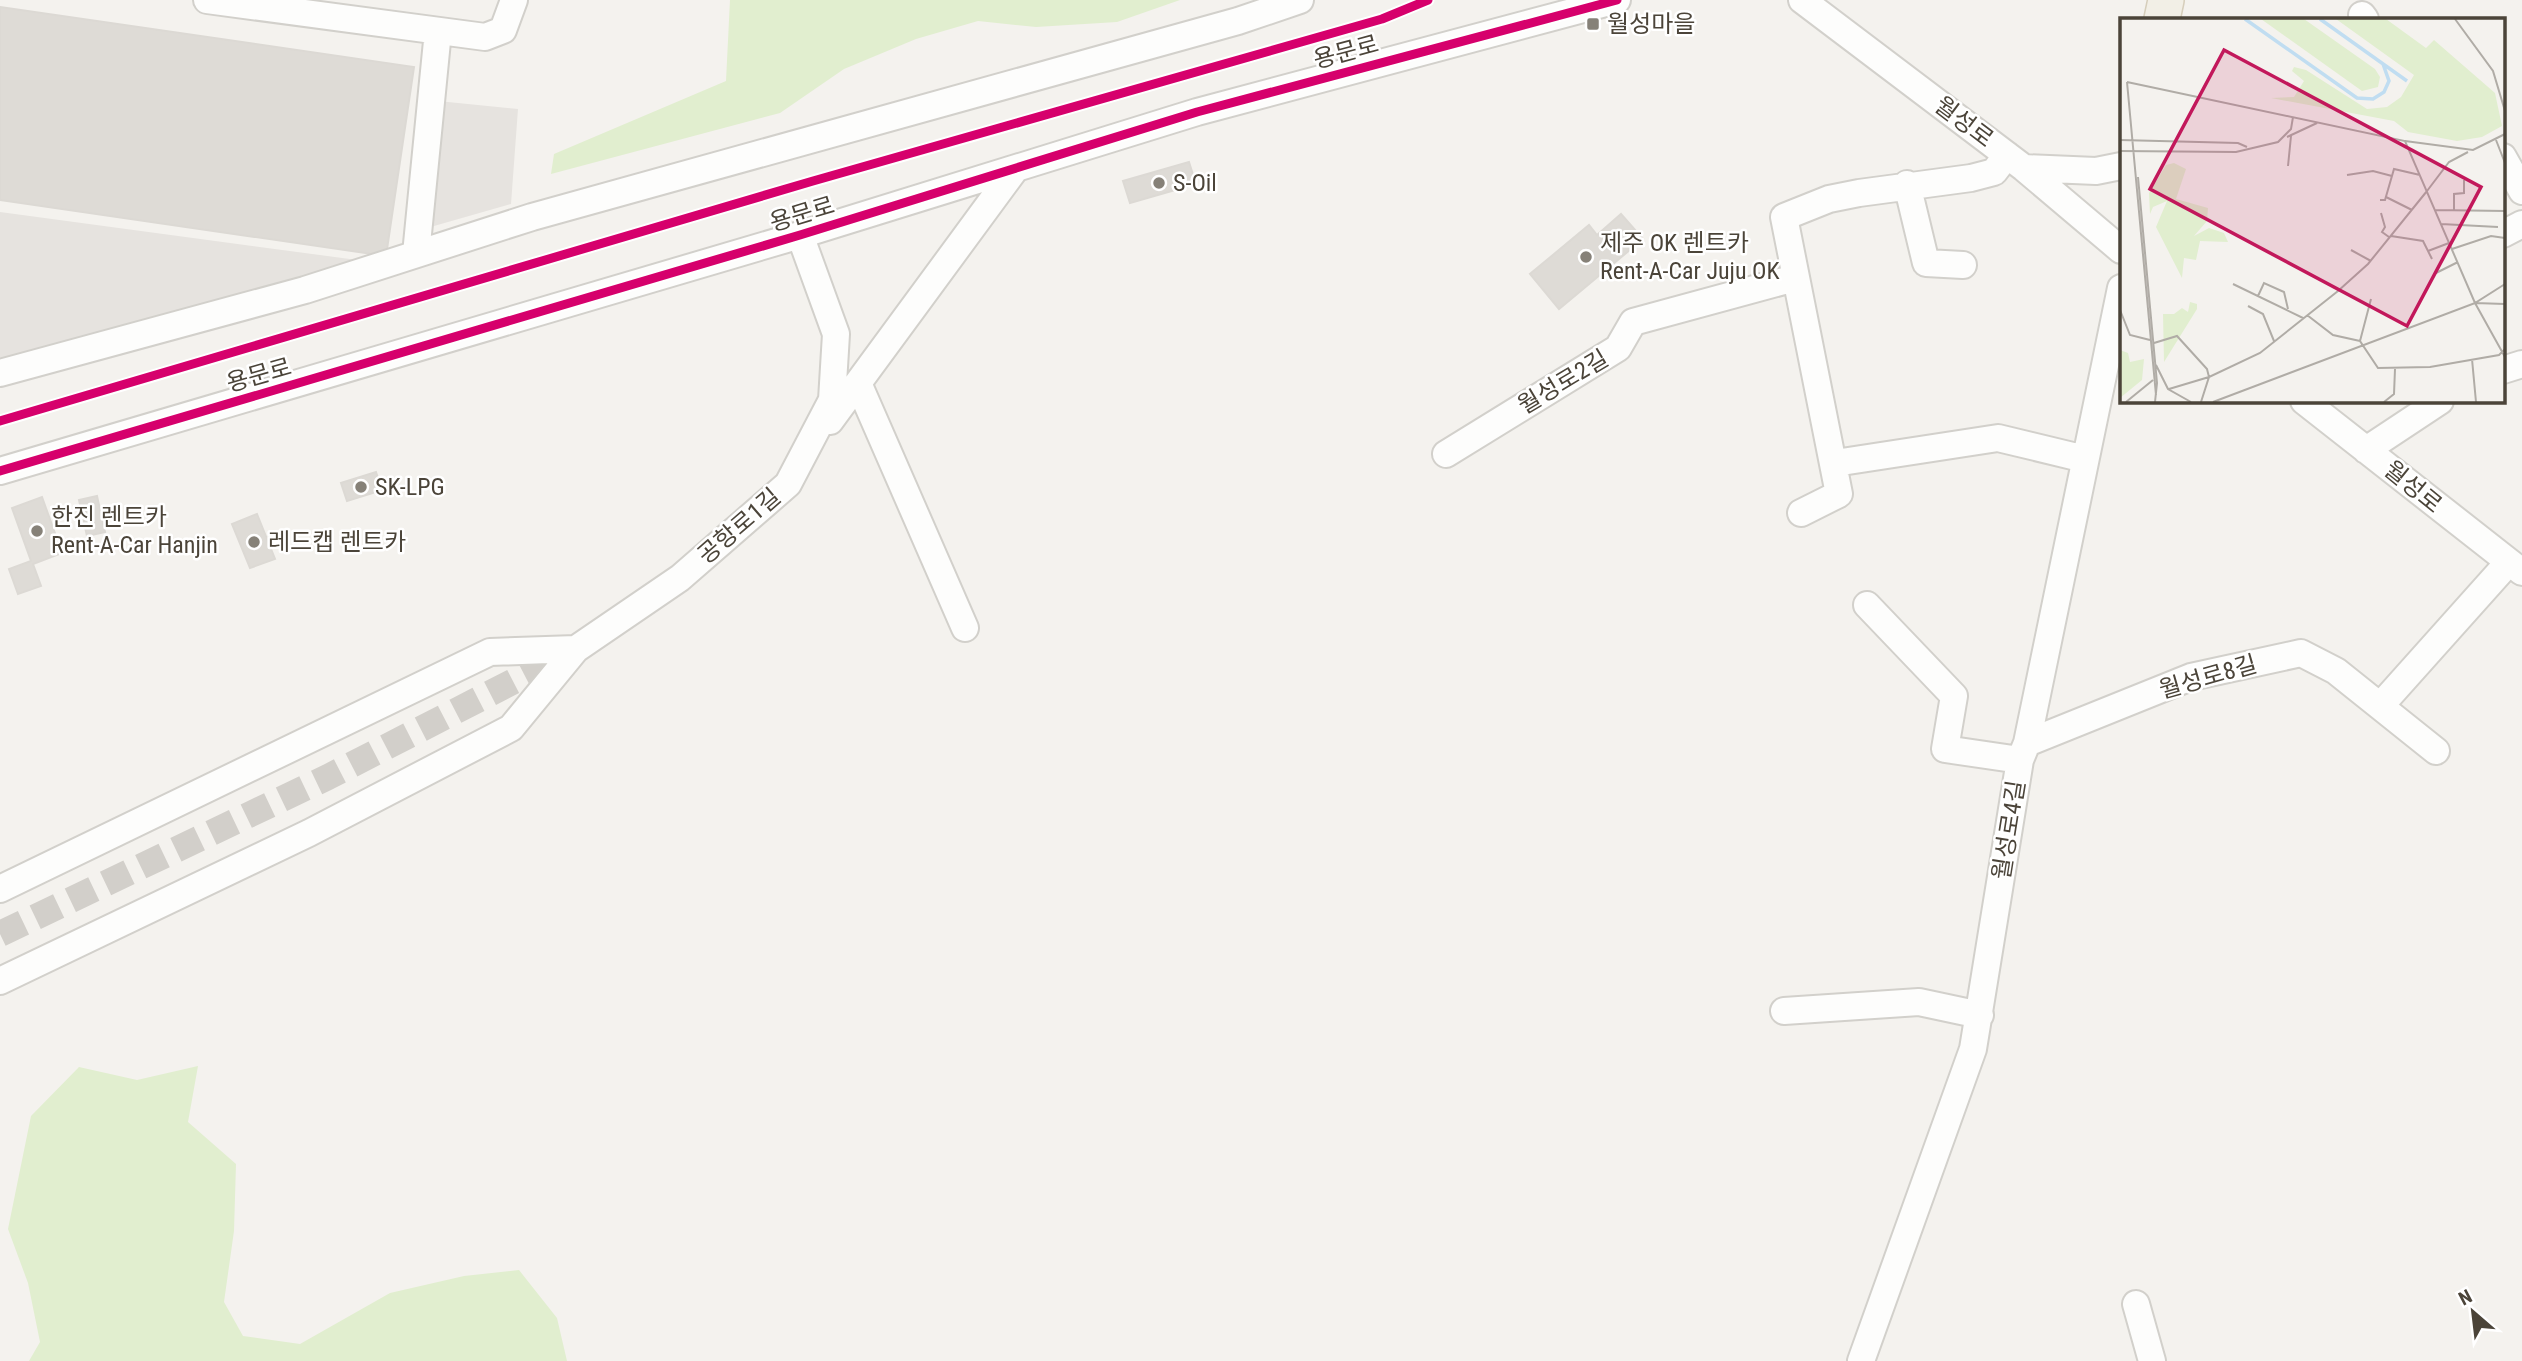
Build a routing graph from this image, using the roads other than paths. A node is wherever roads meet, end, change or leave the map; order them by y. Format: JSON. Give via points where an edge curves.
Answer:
{"nodes":[{"id":1,"x":207,"y":0,"type":"edge"},
{"id":2,"x":514,"y":0,"type":"edge"},
{"id":3,"x":1300,"y":0,"type":"edge"},
{"id":4,"x":1617,"y":0,"type":"edge"},
{"id":5,"x":1802,"y":0,"type":"edge"},
{"id":6,"x":2166,"y":0,"type":"edge"},
{"id":7,"x":2162,"y":18,"type":"edge"},
{"id":8,"x":439,"y":30,"type":"junction"},
{"id":9,"x":2504,"y":159,"type":"edge"},
{"id":10,"x":2015,"y":161,"type":"junction"},
{"id":11,"x":2120,"y":166,"type":"edge"},
{"id":12,"x":1016,"y":168,"type":"junction"},
{"id":13,"x":1907,"y":184,"type":"junction"},
{"id":14,"x":2522,"y":191,"type":"edge"},
{"id":15,"x":2522,"y":224,"type":"edge"},
{"id":16,"x":2504,"y":233,"type":"edge"},
{"id":17,"x":800,"y":235,"type":"junction"},
{"id":18,"x":2120,"y":249,"type":"edge"},
{"id":19,"x":416,"y":254,"type":"junction"},
{"id":20,"x":1963,"y":265,"type":"dead end"},
{"id":21,"x":1795,"y":278,"type":"junction"},
{"id":22,"x":2120,"y":293,"type":"edge"},
{"id":23,"x":2522,"y":364,"type":"edge"},
{"id":24,"x":2504,"y":370,"type":"edge"},
{"id":25,"x":0,"y":373,"type":"edge"},
{"id":26,"x":858,"y":383,"type":"junction"},
{"id":27,"x":2305,"y":402,"type":"edge"},
{"id":28,"x":2438,"y":402,"type":"edge"},
{"id":29,"x":2366,"y":450,"type":"junction"},
{"id":30,"x":1446,"y":453,"type":"dead end"},
{"id":31,"x":2085,"y":459,"type":"junction"},
{"id":32,"x":799,"y":461,"type":"junction"},
{"id":33,"x":1835,"y":463,"type":"junction"},
{"id":34,"x":0,"y":471,"type":"edge"},
{"id":35,"x":1801,"y":513,"type":"dead end"},
{"id":36,"x":2515,"y":567,"type":"edge"},
{"id":37,"x":1867,"y":605,"type":"dead end"},
{"id":38,"x":965,"y":628,"type":"dead end"},
{"id":39,"x":576,"y":649,"type":"junction"},
{"id":40,"x":2381,"y":705,"type":"junction"},
{"id":41,"x":2024,"y":751,"type":"junction"},
{"id":42,"x":2435,"y":751,"type":"dead end"},
{"id":43,"x":0,"y":889,"type":"edge"},
{"id":44,"x":0,"y":981,"type":"edge"},
{"id":45,"x":1784,"y":1011,"type":"dead end"},
{"id":46,"x":1980,"y":1015,"type":"junction"},
{"id":47,"x":2136,"y":1304,"type":"dead end"},
{"id":48,"x":1861,"y":1361,"type":"edge"},
{"id":49,"x":2152,"y":1361,"type":"edge"}],
"edges":[{"from":1,"to":8,"type":"street"},
{"from":2,"to":8,"type":"street","via":[[509,19],[497,35]]},
{"from":3,"to":19,"type":"street","via":[[532,217]]},
{"from":4,"to":12,"type":"street","name":"용문로","via":[[1197,112]]},
{"from":5,"to":10,"type":"street","name":"월성로"},
{"from":6,"to":7,"type":"main road"},
{"from":8,"to":19,"type":"street"},
{"from":9,"to":14,"type":"street"},
{"from":10,"to":11,"type":"street","via":[[2096,171]]},
{"from":10,"to":13,"type":"street","via":[[1971,178]]},
{"from":10,"to":18,"type":"street","name":"월성로"},
{"from":12,"to":17,"type":"street","name":"용문로"},
{"from":12,"to":26,"type":"street"},
{"from":13,"to":20,"type":"street","via":[[1926,263]]},
{"from":13,"to":21,"type":"street","via":[[1829,199],[1784,217]]},
{"from":15,"to":16,"type":"street"},
{"from":17,"to":32,"type":"street","name":"공항로1길","via":[[836,334],[832,400]]},
{"from":17,"to":34,"type":"street","name":"용문로"},
{"from":19,"to":25,"type":"street","via":[[304,290]]},
{"from":21,"to":30,"type":"street","name":"월성로2길","via":[[1633,322],[1618,348]]},
{"from":21,"to":33,"type":"street"},
{"from":22,"to":31,"type":"street","name":"월성로4길"},
{"from":23,"to":24,"type":"street"},
{"from":26,"to":32,"type":"street"},
{"from":26,"to":38,"type":"street"},
{"from":27,"to":29,"type":"street","name":"월성로"},
{"from":28,"to":29,"type":"street"},
{"from":29,"to":36,"type":"street","name":"월성로"},
{"from":31,"to":33,"type":"street","via":[[1998,438]]},
{"from":31,"to":41,"type":"street","name":"월성로4길"},
{"from":32,"to":39,"type":"street","name":"공항로1길","via":[[788,484],[680,578]]},
{"from":33,"to":35,"type":"street","via":[[1839,494]]},
{"from":36,"to":40,"type":"street"},
{"from":37,"to":41,"type":"street","via":[[1954,696],[1945,749]]},
{"from":39,"to":43,"type":"street","via":[[490,652]]},
{"from":39,"to":44,"type":"street","name":"공항로1길","via":[[511,728],[309,833]]},
{"from":40,"to":41,"type":"street","name":"월성로8길","via":[[2336,671],[2301,653],[2191,677]]},
{"from":40,"to":42,"type":"street","name":"월성로8길"},
{"from":41,"to":46,"type":"street","name":"월성로4길"},
{"from":45,"to":46,"type":"street","via":[[1919,1002]]},
{"from":46,"to":48,"type":"street","name":"월성로4길","via":[[1952,1114]]},
{"from":47,"to":49,"type":"street"}]}
